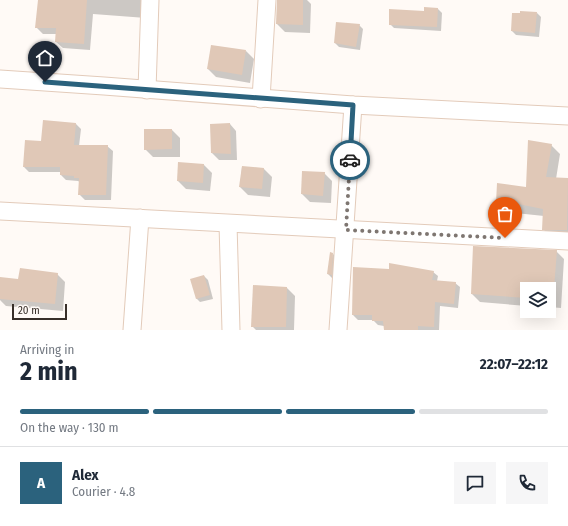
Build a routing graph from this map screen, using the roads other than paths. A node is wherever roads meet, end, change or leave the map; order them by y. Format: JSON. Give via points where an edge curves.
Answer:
{"nodes":[{"id":1,"x":150,"y":0,"type":"edge"},
{"id":2,"x":267,"y":0,"type":"edge"},
{"id":3,"x":0,"y":79,"type":"edge"},
{"id":4,"x":147,"y":90,"type":"junction"},
{"id":5,"x":261,"y":99,"type":"junction"},
{"id":6,"x":353,"y":105,"type":"junction"},
{"id":7,"x":568,"y":116,"type":"edge"},
{"id":8,"x":0,"y":211,"type":"edge"},
{"id":9,"x":140,"y":218,"type":"junction"},
{"id":10,"x":228,"y":224,"type":"junction"},
{"id":11,"x":346,"y":230,"type":"junction"},
{"id":12,"x":568,"y":241,"type":"edge"},
{"id":13,"x":132,"y":330,"type":"edge"},
{"id":14,"x":232,"y":330,"type":"edge"},
{"id":15,"x":338,"y":330,"type":"edge"}],
"edges":[{"from":1,"to":4,"type":"street"},
{"from":2,"to":5,"type":"street"},
{"from":3,"to":4,"type":"street"},
{"from":4,"to":5,"type":"street"},
{"from":5,"to":6,"type":"street"},
{"from":6,"to":7,"type":"street"},
{"from":6,"to":11,"type":"street"},
{"from":8,"to":9,"type":"street"},
{"from":9,"to":10,"type":"street"},
{"from":9,"to":13,"type":"street"},
{"from":10,"to":11,"type":"street"},
{"from":10,"to":14,"type":"street"},
{"from":11,"to":12,"type":"street"},
{"from":11,"to":15,"type":"street"}]}
